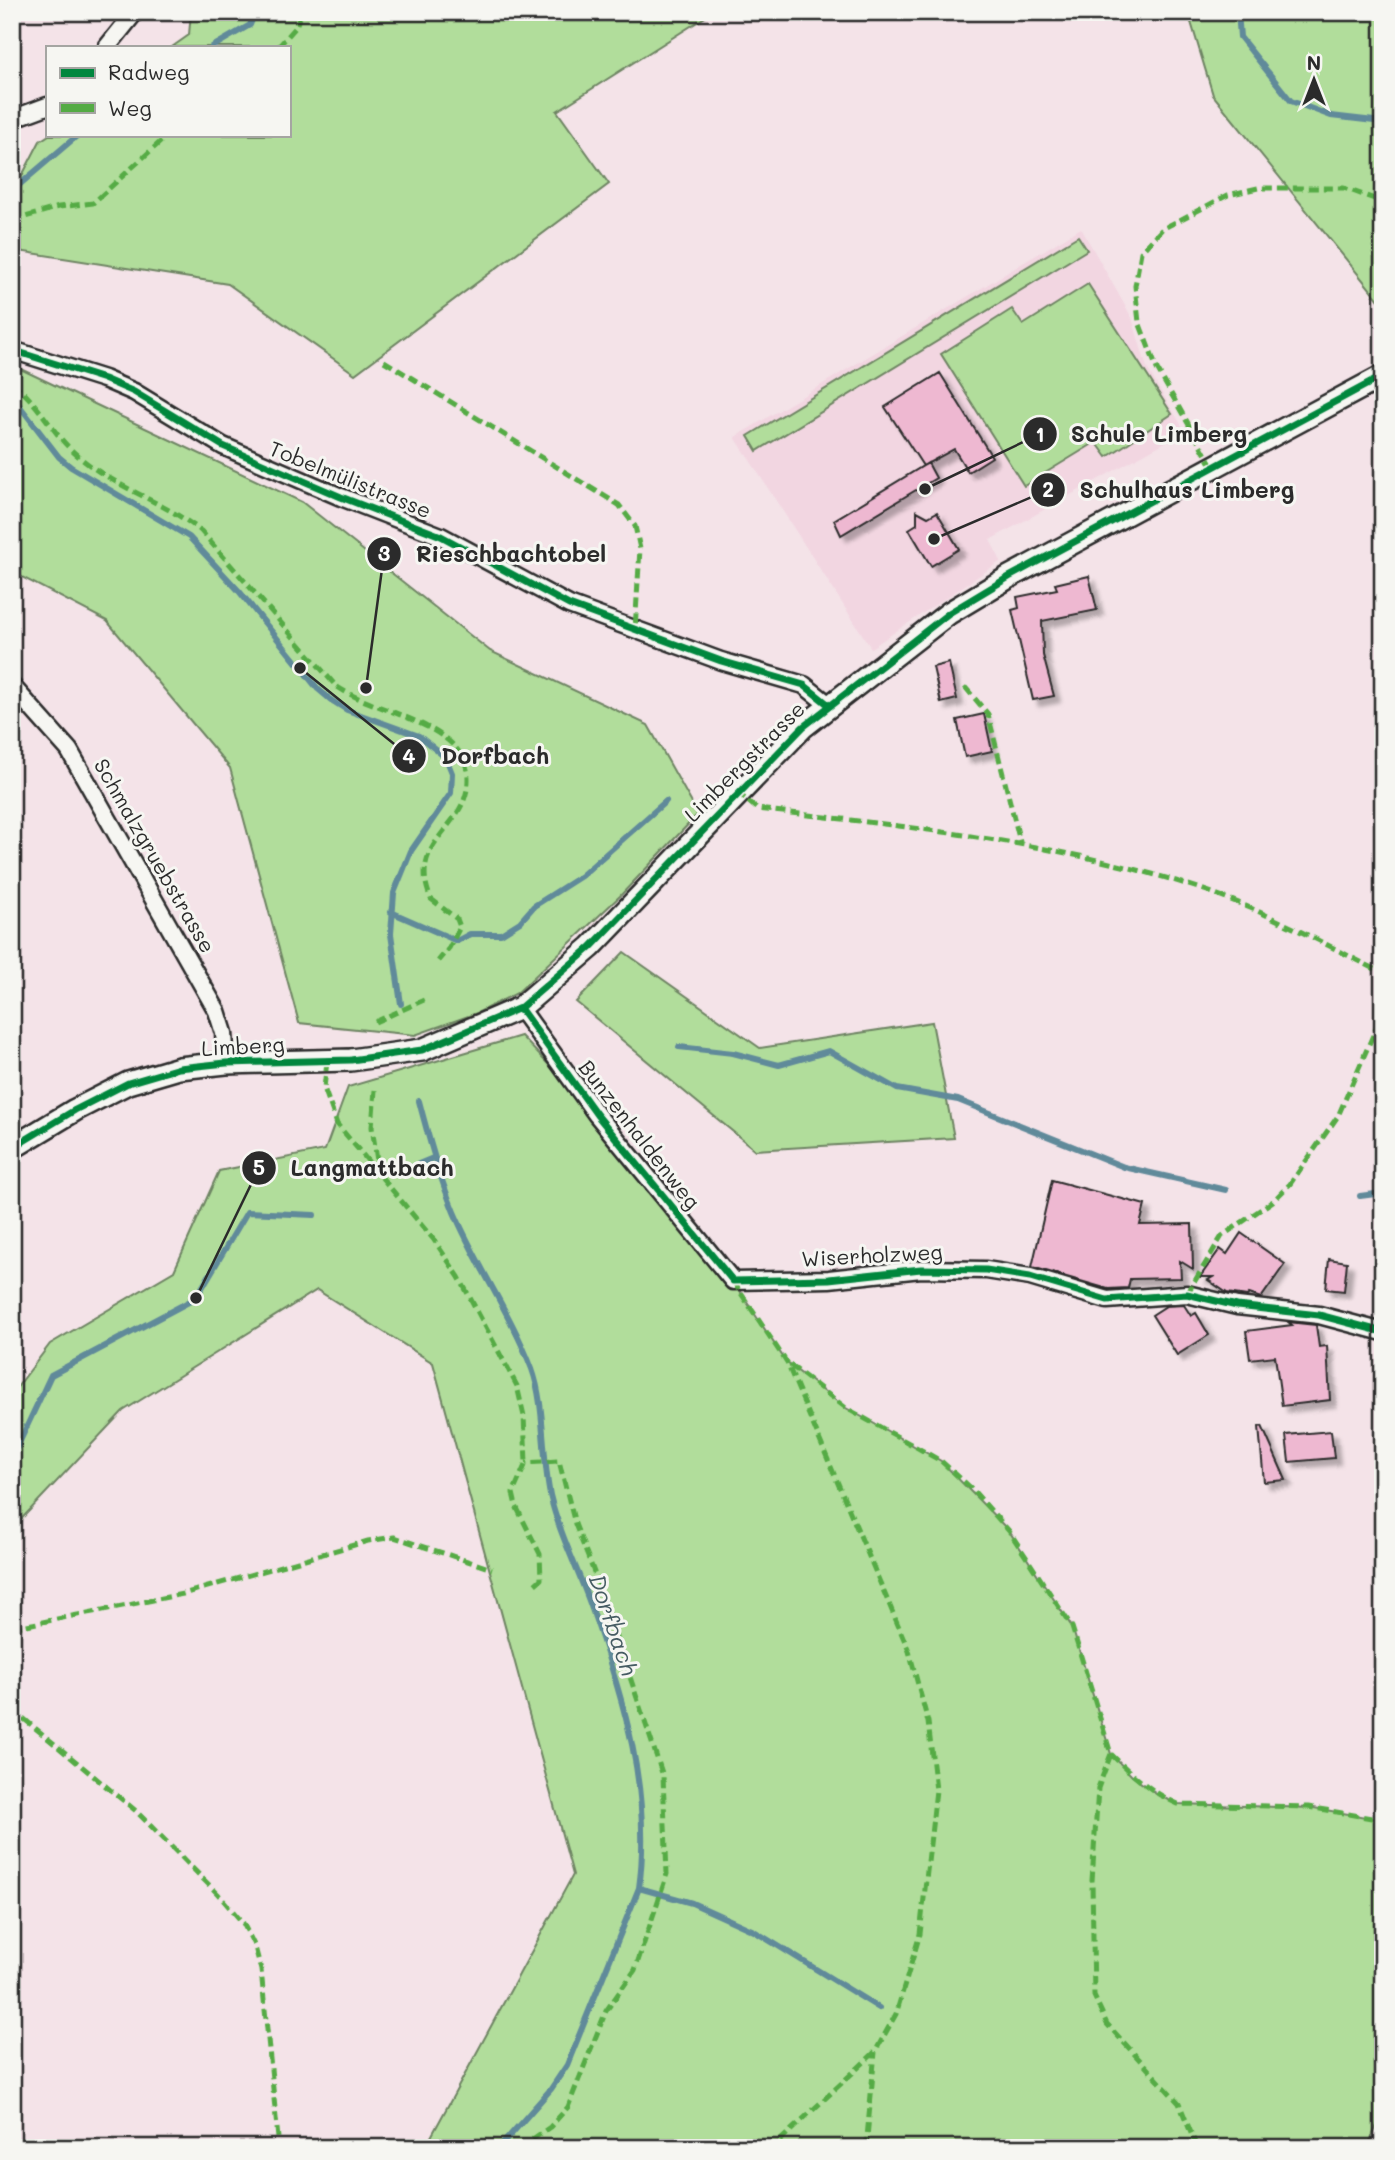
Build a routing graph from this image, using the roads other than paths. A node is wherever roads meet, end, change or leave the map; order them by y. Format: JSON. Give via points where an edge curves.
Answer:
{"nodes":[{"id":1,"x":135,"y":12,"type":"edge"},
{"id":2,"x":108,"y":46,"type":"edge"},
{"id":3,"x":46,"y":106,"type":"edge"},
{"id":4,"x":12,"y":120,"type":"edge"},
{"id":5,"x":12,"y":350,"type":"edge"},
{"id":6,"x":1383,"y":376,"type":"edge"},
{"id":7,"x":12,"y":686,"type":"edge"},
{"id":8,"x":828,"y":705,"type":"junction"},
{"id":9,"x":520,"y":1008,"type":"junction"},
{"id":10,"x":327,"y":1061,"type":"joint"},
{"id":11,"x":226,"y":1063,"type":"junction"},
{"id":12,"x":12,"y":1148,"type":"edge"},
{"id":13,"x":733,"y":1281,"type":"joint"},
{"id":14,"x":1383,"y":1332,"type":"edge"}],
"edges":[{"from":1,"to":2,"type":"street"},
{"from":3,"to":4,"type":"street"},
{"from":5,"to":8,"type":"street","name":"Tobelmülistrasse","via":[[134,392],[223,446],[441,537],[569,605],[721,661],[804,685]]},
{"from":6,"to":8,"type":"street","name":"Limbergstrasse","via":[[999,583],[949,613]]},
{"from":7,"to":11,"type":"street","name":"Schmalzgruebstrasse","via":[[69,750],[104,809],[217,1011]]},
{"from":8,"to":9,"type":"street","name":"Limbergstrasse","via":[[737,792],[591,947]]},
{"from":9,"to":10,"type":"street","name":"Limbergstrasse","via":[[422,1050]]},
{"from":9,"to":13,"type":"street","name":"Bunzenhaldenweg","via":[[597,1115]]},
{"from":10,"to":11,"type":"street","name":"Limberg"},
{"from":11,"to":12,"type":"street","name":"Limberg","via":[[179,1068],[128,1083]]},
{"from":13,"to":14,"type":"street","name":"Wiserholzweg","via":[[829,1279],[921,1269],[986,1270],[1030,1277],[1107,1300],[1187,1294],[1237,1306],[1304,1312]]}]}
